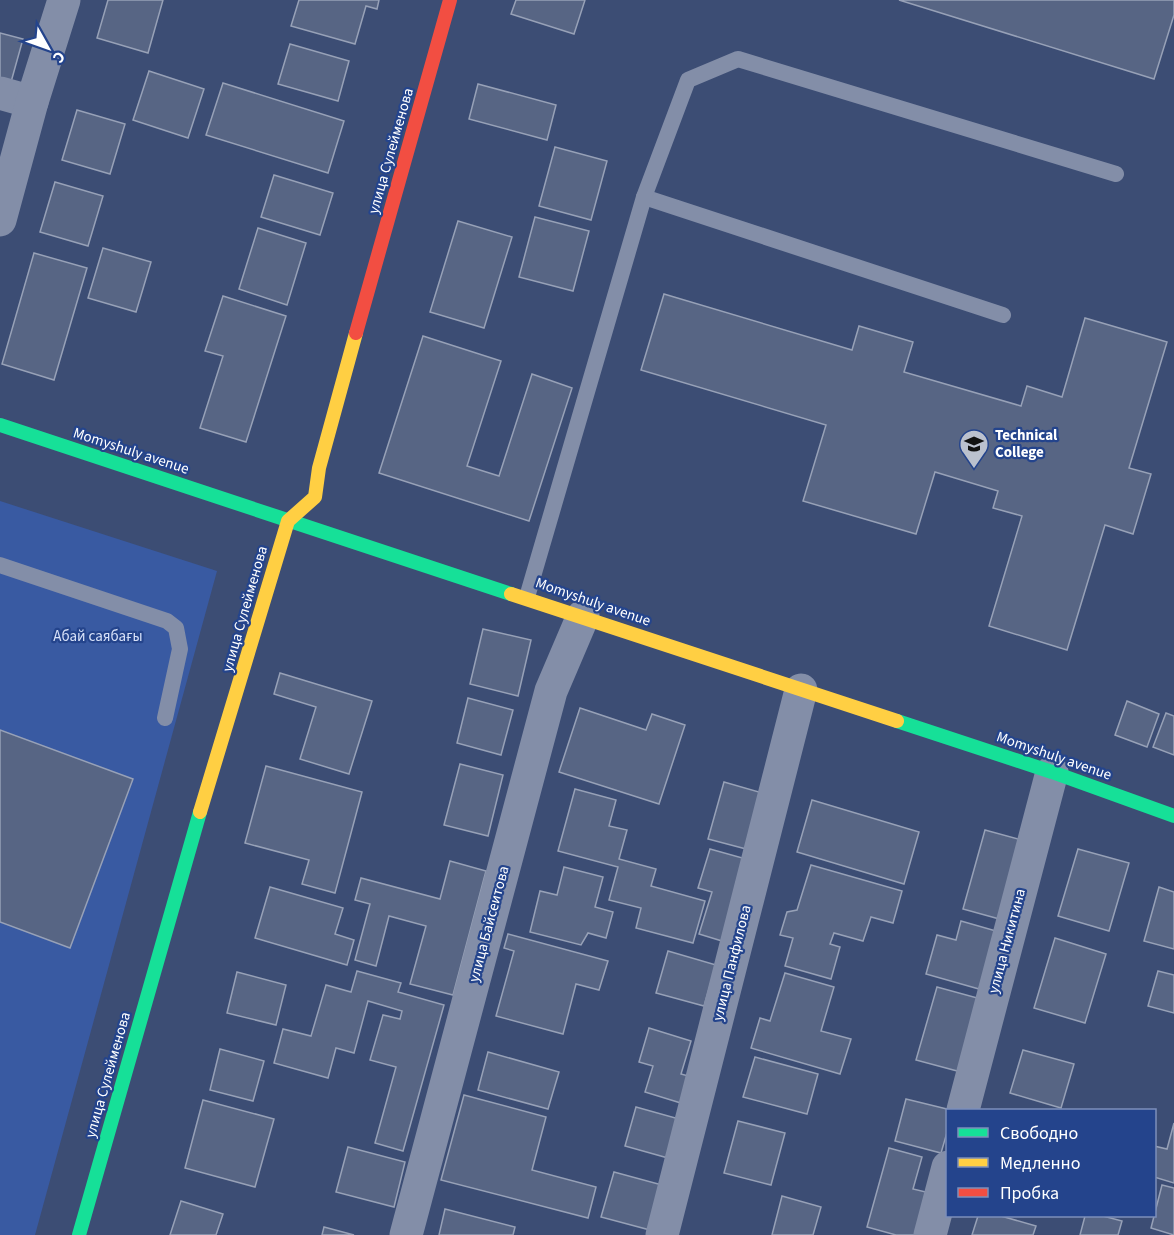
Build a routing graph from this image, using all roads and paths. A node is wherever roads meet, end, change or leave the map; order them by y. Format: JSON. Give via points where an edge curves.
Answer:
{"nodes":[{"id":1,"x":64,"y":0,"type":"edge"},
{"id":2,"x":450,"y":0,"type":"edge"},
{"id":3,"x":0,"y":93,"type":"edge"},
{"id":4,"x":32,"y":102,"type":"junction"},
{"id":5,"x":1116,"y":174,"type":"dead end"},
{"id":6,"x":644,"y":197,"type":"junction"},
{"id":7,"x":0,"y":220,"type":"edge"},
{"id":8,"x":1003,"y":315,"type":"dead end"},
{"id":9,"x":0,"y":425,"type":"edge"},
{"id":10,"x":288,"y":521,"type":"junction"},
{"id":11,"x":0,"y":565,"type":"edge"},
{"id":12,"x":527,"y":597,"type":"junction"},
{"id":13,"x":583,"y":616,"type":"junction"},
{"id":14,"x":801,"y":690,"type":"junction"},
{"id":15,"x":165,"y":718,"type":"dead end"},
{"id":16,"x":1052,"y":772,"type":"junction"},
{"id":17,"x":1174,"y":816,"type":"edge"},
{"id":18,"x":963,"y":1109,"type":"edge"},
{"id":19,"x":946,"y":1175,"type":"edge"},
{"id":20,"x":79,"y":1235,"type":"edge"},
{"id":21,"x":405,"y":1235,"type":"edge"},
{"id":22,"x":662,"y":1235,"type":"edge"},
{"id":23,"x":930,"y":1235,"type":"edge"}],
"edges":[{"from":1,"to":4,"type":"street"},
{"from":2,"to":10,"type":"street","name":"улица Сулейменова","via":[[335,407],[315,497]]},
{"from":3,"to":4,"type":"street"},
{"from":4,"to":7,"type":"street"},
{"from":5,"to":6,"type":"lane","via":[[738,59],[688,81]]},
{"from":6,"to":8,"type":"lane"},
{"from":6,"to":12,"type":"lane"},
{"from":9,"to":10,"type":"street","name":"Momyshuly avenue"},
{"from":10,"to":12,"type":"street","name":"Momyshuly avenue"},
{"from":10,"to":20,"type":"street","name":"улица Сулейменова"},
{"from":11,"to":15,"type":"lane","via":[[167,621],[176,628],[180,649]]},
{"from":12,"to":13,"type":"street","name":"Momyshuly avenue"},
{"from":13,"to":14,"type":"street","name":"Momyshuly avenue"},
{"from":13,"to":21,"type":"street","name":"улица Байсеитова","via":[[551,691]]},
{"from":14,"to":16,"type":"street","name":"Momyshuly avenue"},
{"from":14,"to":22,"type":"street","name":"улица Панфилова"},
{"from":16,"to":17,"type":"street","name":"Momyshuly avenue"},
{"from":16,"to":18,"type":"street","name":"улица Никитина"},
{"from":19,"to":23,"type":"street"}]}
